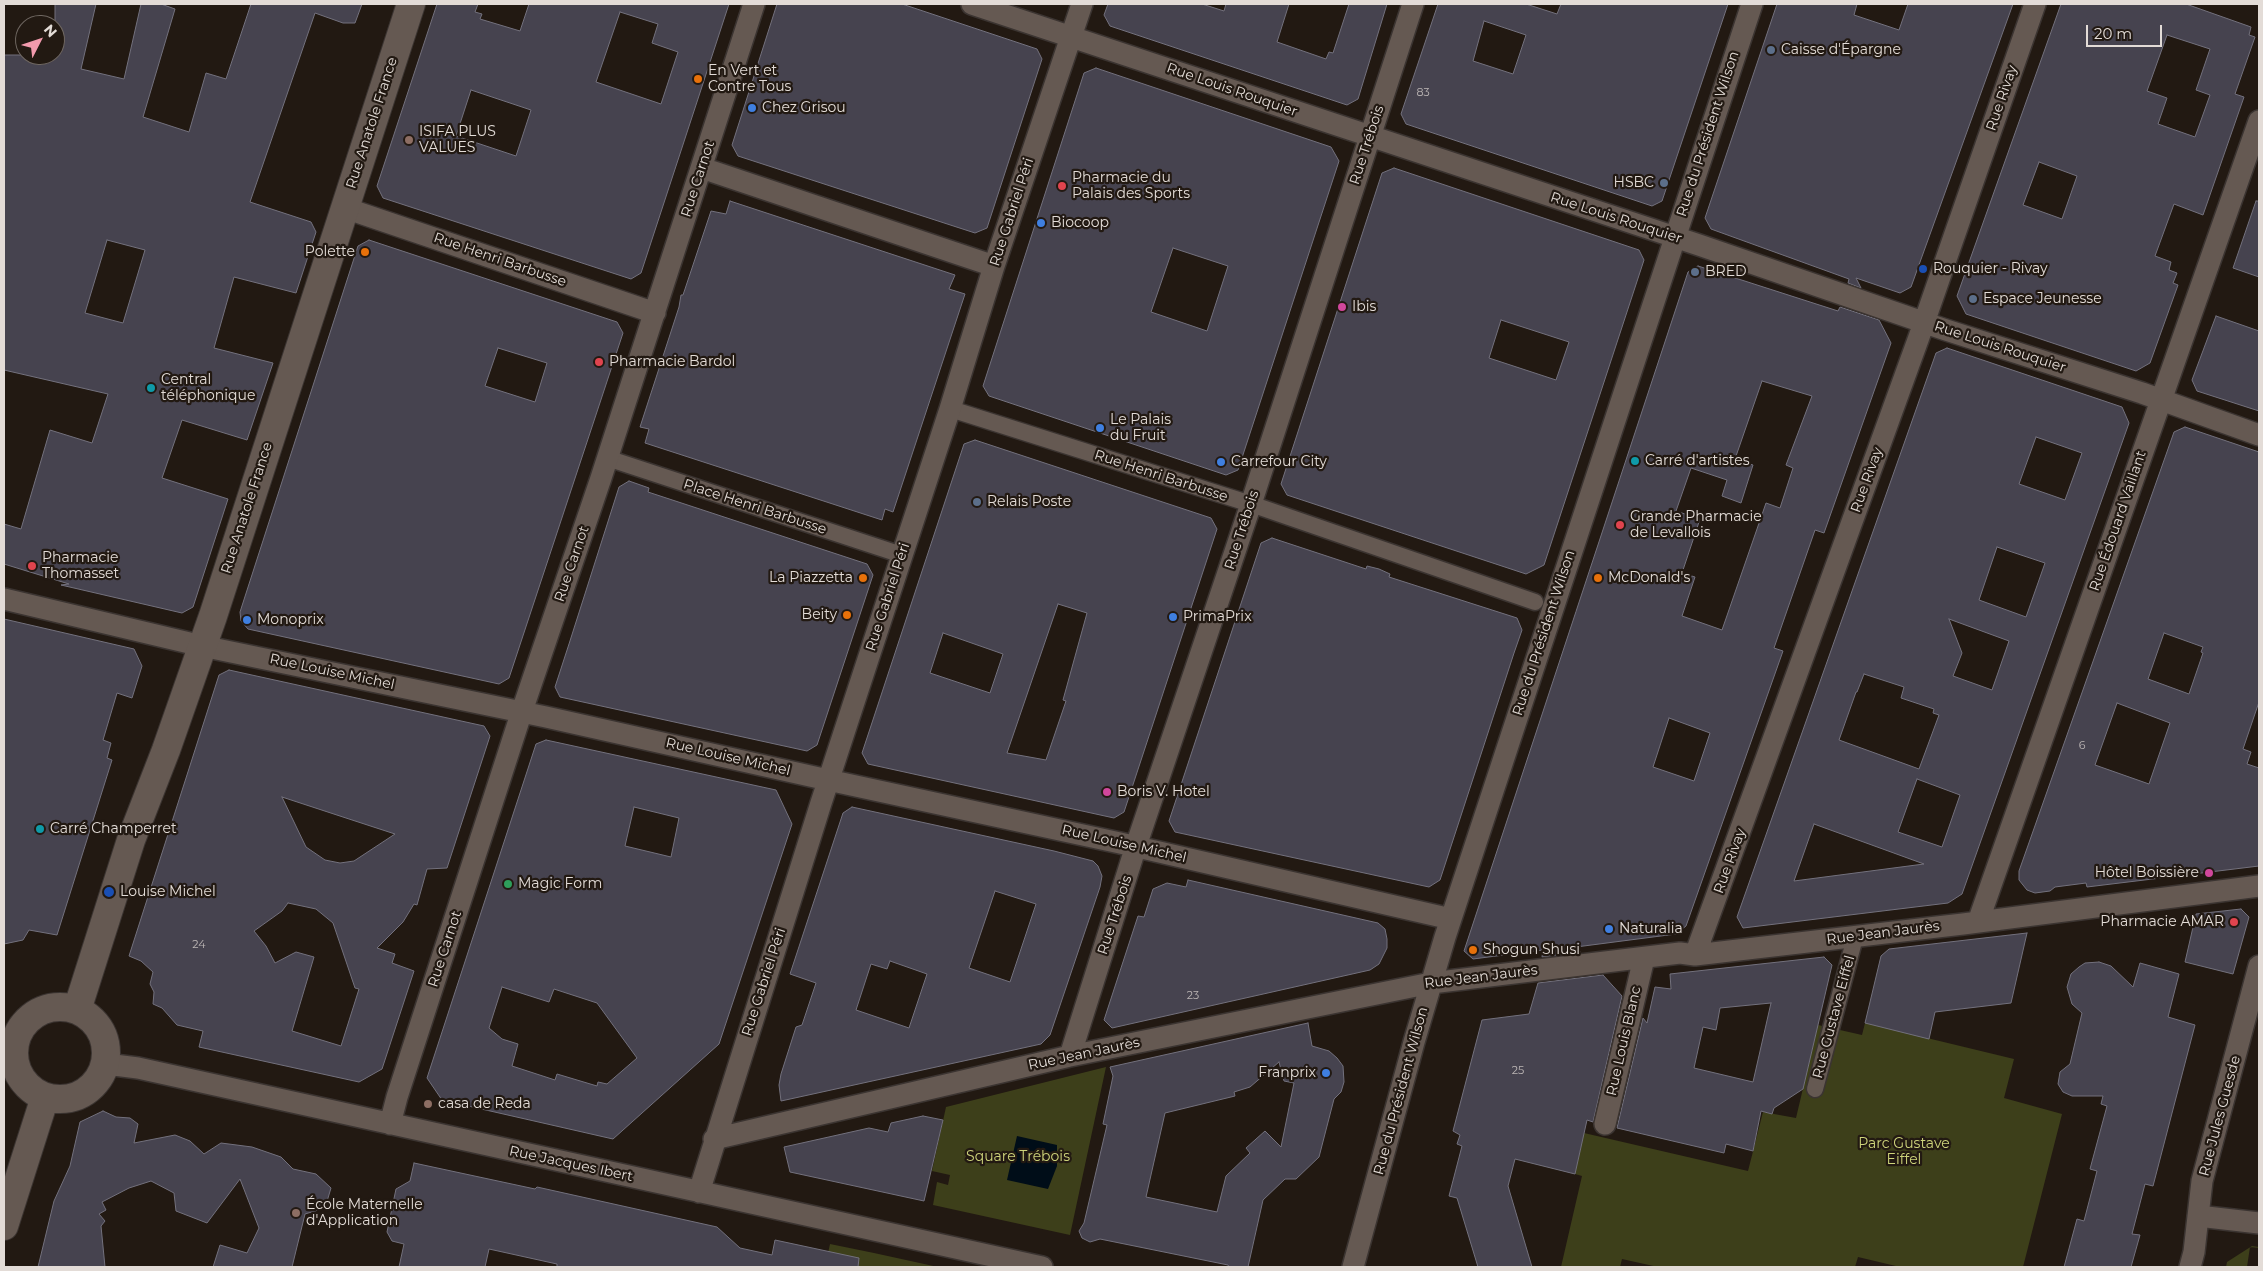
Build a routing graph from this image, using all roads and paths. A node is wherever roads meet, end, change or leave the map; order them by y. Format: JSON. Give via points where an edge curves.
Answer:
{"nodes":[{"id":1,"x":411,"y":4,"type":"edge"},
{"id":2,"x":754,"y":4,"type":"edge"},
{"id":3,"x":972,"y":4,"type":"edge"},
{"id":4,"x":1082,"y":4,"type":"edge"},
{"id":5,"x":1413,"y":4,"type":"edge"},
{"id":6,"x":1752,"y":4,"type":"edge"},
{"id":7,"x":2035,"y":4,"type":"edge"},
{"id":8,"x":1072,"y":36,"type":"junction"},
{"id":9,"x":2259,"y":121,"type":"edge"},
{"id":10,"x":1370,"y":136,"type":"junction"},
{"id":11,"x":702,"y":168,"type":"junction"},
{"id":12,"x":345,"y":208,"type":"junction"},
{"id":13,"x":1674,"y":237,"type":"junction"},
{"id":14,"x":994,"y":266,"type":"junction"},
{"id":15,"x":655,"y":313,"type":"junction"},
{"id":16,"x":1924,"y":322,"type":"junction"},
{"id":17,"x":2160,"y":401,"type":"junction"},
{"id":18,"x":957,"y":411,"type":"dead end"},
{"id":19,"x":2259,"y":435,"type":"edge"},
{"id":20,"x":607,"y":458,"type":"junction"},
{"id":21,"x":1251,"y":504,"type":"junction"},
{"id":22,"x":902,"y":555,"type":"junction"},
{"id":23,"x":4,"y":599,"type":"edge"},
{"id":24,"x":1535,"y":602,"type":"dead end"},
{"id":25,"x":202,"y":646,"type":"junction"},
{"id":26,"x":522,"y":711,"type":"junction"},
{"id":27,"x":828,"y":780,"type":"junction"},
{"id":28,"x":1136,"y":846,"type":"junction"},
{"id":29,"x":2259,"y":886,"type":"edge"},
{"id":30,"x":1452,"y":919,"type":"junction"},
{"id":31,"x":1978,"y":922,"type":"junction"},
{"id":32,"x":1854,"y":945,"type":"dead end"},
{"id":33,"x":1696,"y":955,"type":"junction"},
{"id":34,"x":1644,"y":958,"type":"junction"},
{"id":35,"x":2259,"y":966,"type":"edge"},
{"id":36,"x":1431,"y":983,"type":"junction"},
{"id":37,"x":77,"y":1010,"type":"junction"},
{"id":38,"x":9,"y":1049,"type":"edge"},
{"id":39,"x":1070,"y":1056,"type":"junction"},
{"id":40,"x":102,"y":1071,"type":"junction"},
{"id":41,"x":1815,"y":1089,"type":"dead end"},
{"id":42,"x":45,"y":1097,"type":"junction"},
{"id":43,"x":390,"y":1124,"type":"junction"},
{"id":44,"x":1604,"y":1124,"type":"dead end"},
{"id":45,"x":714,"y":1139,"type":"junction"},
{"id":46,"x":699,"y":1192,"type":"junction"},
{"id":47,"x":2198,"y":1216,"type":"junction"},
{"id":48,"x":2259,"y":1223,"type":"edge"},
{"id":49,"x":4,"y":1226,"type":"edge"},
{"id":50,"x":1042,"y":1267,"type":"edge"},
{"id":51,"x":1353,"y":1267,"type":"edge"},
{"id":52,"x":2190,"y":1267,"type":"edge"}],
"edges":[{"from":1,"to":12,"type":"main road","name":"Rue Anatole France"},
{"from":2,"to":11,"type":"street","name":"Rue Carnot"},
{"from":3,"to":8,"type":"street","name":"Rue Louis Rouquier"},
{"from":4,"to":8,"type":"street","name":"Rue Gabriel Péri"},
{"from":5,"to":10,"type":"street","name":"Rue Trébois"},
{"from":6,"to":13,"type":"street","name":"Rue du Président Wilson"},
{"from":7,"to":16,"type":"street","name":"Rue Rivay"},
{"from":8,"to":10,"type":"street","name":"Rue Louis Rouquier"},
{"from":8,"to":14,"type":"street","name":"Rue Gabriel Péri"},
{"from":9,"to":17,"type":"street","name":"Rue Édouard Vaillant"},
{"from":10,"to":13,"type":"street","name":"Rue Louis Rouquier"},
{"from":10,"to":21,"type":"street","name":"Rue Trébois"},
{"from":11,"to":14,"type":"street"},
{"from":11,"to":15,"type":"street","name":"Rue Carnot"},
{"from":12,"to":15,"type":"street","name":"Rue Henri Barbusse"},
{"from":12,"to":25,"type":"main road","name":"Rue Anatole France"},
{"from":13,"to":16,"type":"street","name":"Rue Louis Rouquier"},
{"from":13,"to":30,"type":"street","name":"Rue du Président Wilson"},
{"from":14,"to":22,"type":"street","name":"Rue Gabriel Péri"},
{"from":15,"to":20,"type":"street","name":"Rue Carnot"},
{"from":16,"to":17,"type":"street","name":"Rue Louis Rouquier"},
{"from":16,"to":33,"type":"street","name":"Rue Rivay"},
{"from":17,"to":19,"type":"street","name":"Rue Louis Rouquier"},
{"from":17,"to":31,"type":"street","name":"Rue Édouard Vaillant"},
{"from":18,"to":21,"type":"street","name":"Rue Henri Barbusse"},
{"from":20,"to":22,"type":"street","name":"Place Henri Barbusse"},
{"from":20,"to":26,"type":"street","name":"Rue Carnot"},
{"from":21,"to":24,"type":"street","name":"Rue Henri Barbusse"},
{"from":21,"to":28,"type":"street","name":"Rue Trébois"},
{"from":22,"to":27,"type":"street","name":"Rue Gabriel Péri"},
{"from":23,"to":25,"type":"street","name":"Rue Louise Michel"},
{"from":25,"to":26,"type":"street","name":"Rue Louise Michel"},
{"from":25,"to":37,"type":"main road","name":"Rue Anatole France","via":[[131,840]]},
{"from":26,"to":27,"type":"street","name":"Rue Louise Michel"},
{"from":26,"to":43,"type":"street","name":"Rue Carnot"},
{"from":27,"to":28,"type":"street","name":"Rue Louise Michel"},
{"from":27,"to":45,"type":"street","name":"Rue Gabriel Péri"},
{"from":28,"to":30,"type":"street","name":"Rue Louise Michel"},
{"from":28,"to":39,"type":"street","name":"Rue Trébois"},
{"from":29,"to":31,"type":"street","name":"Rue Jean Jaurès"},
{"from":30,"to":36,"type":"street","name":"Rue du Président Wilson"},
{"from":31,"to":33,"type":"street","name":"Rue Jean Jaurès"},
{"from":32,"to":41,"type":"street","name":"Rue Gustave Eiffel"},
{"from":33,"to":34,"type":"street","name":"Rue Jean Jaurès","via":[[1680,953]]},
{"from":34,"to":36,"type":"street","name":"Rue Jean Jaurès"},
{"from":34,"to":44,"type":"street","name":"Rue Louis Blanc"},
{"from":35,"to":47,"type":"street","name":"Rue Jules Guesde","via":[[2202,1181]]},
{"from":36,"to":39,"type":"street","name":"Rue Jean Jaurès"},
{"from":36,"to":51,"type":"street","name":"Rue du Président Wilson"},
{"from":37,"to":38,"type":"main road","via":[[47,1009],[31,1017]]},
{"from":37,"to":40,"type":"main road","via":[[90,1018],[101,1034],[106,1052]]},
{"from":38,"to":42,"type":"main road","via":[[19,1076]]},
{"from":39,"to":45,"type":"street","name":"Rue Jean Jaurès"},
{"from":40,"to":42,"type":"main road","via":[[92,1086],[78,1096]]},
{"from":40,"to":43,"type":"street","name":"Rue Jacques Ibert","via":[[114,1065],[138,1068]]},
{"from":42,"to":49,"type":"main road"},
{"from":43,"to":46,"type":"street","name":"Rue Jacques Ibert"},
{"from":45,"to":46,"type":"street","name":"Rue Gabriel Péri"},
{"from":46,"to":50,"type":"street","name":"Rue Jacques Ibert"},
{"from":47,"to":48,"type":"street"},
{"from":47,"to":52,"type":"street","name":"Rue Jules Guesde"}]}
